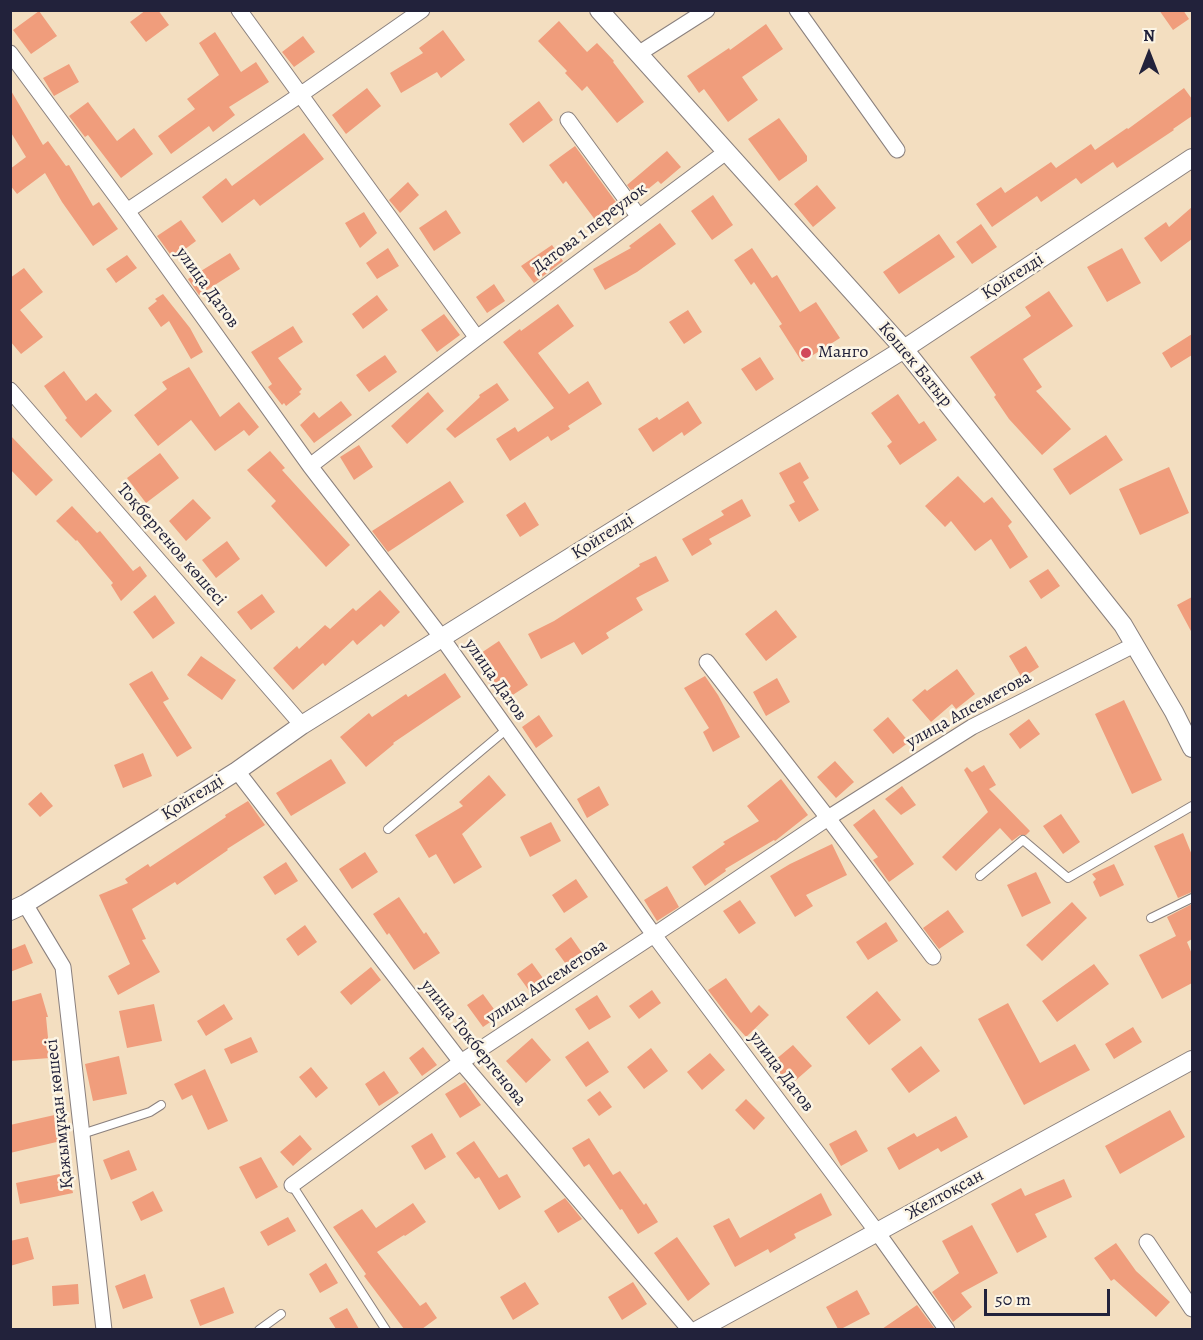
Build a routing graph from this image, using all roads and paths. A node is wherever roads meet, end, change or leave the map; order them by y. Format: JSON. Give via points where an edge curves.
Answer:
{"nodes":[{"id":1,"x":239,"y":10,"type":"edge"},
{"id":2,"x":422,"y":10,"type":"edge"},
{"id":3,"x":599,"y":10,"type":"edge"},
{"id":4,"x":707,"y":10,"type":"edge"},
{"id":5,"x":797,"y":10,"type":"edge"},
{"id":6,"x":10,"y":53,"type":"edge"},
{"id":7,"x":638,"y":54,"type":"junction"},
{"id":8,"x":300,"y":95,"type":"junction"},
{"id":9,"x":568,"y":120,"type":"dead end"},
{"id":10,"x":897,"y":150,"type":"dead end"},
{"id":11,"x":726,"y":152,"type":"junction"},
{"id":12,"x":1192,"y":158,"type":"edge"},
{"id":13,"x":127,"y":211,"type":"junction"},
{"id":14,"x":639,"y":217,"type":"junction"},
{"id":15,"x":477,"y":338,"type":"junction"},
{"id":16,"x":904,"y":349,"type":"junction"},
{"id":17,"x":10,"y":390,"type":"edge"},
{"id":18,"x":310,"y":466,"type":"junction"},
{"id":19,"x":442,"y":638,"type":"junction"},
{"id":20,"x":1134,"y":645,"type":"junction"},
{"id":21,"x":707,"y":662,"type":"dead end"},
{"id":22,"x":302,"y":725,"type":"junction"},
{"id":23,"x":507,"y":729,"type":"junction"},
{"id":24,"x":1192,"y":748,"type":"edge"},
{"id":25,"x":237,"y":771,"type":"junction"},
{"id":26,"x":1192,"y":806,"type":"edge"},
{"id":27,"x":828,"y":818,"type":"junction"},
{"id":28,"x":388,"y":829,"type":"dead end"},
{"id":29,"x":980,"y":876,"type":"dead end"},
{"id":30,"x":1192,"y":898,"type":"edge"},
{"id":31,"x":18,"y":907,"type":"edge"},
{"id":32,"x":1151,"y":918,"type":"dead end"},
{"id":33,"x":654,"y":935,"type":"junction"},
{"id":34,"x":933,"y":957,"type":"dead end"},
{"id":35,"x":1192,"y":1060,"type":"edge"},
{"id":36,"x":460,"y":1062,"type":"junction"},
{"id":37,"x":161,"y":1105,"type":"dead end"},
{"id":38,"x":82,"y":1134,"type":"junction"},
{"id":39,"x":292,"y":1185,"type":"joint"},
{"id":40,"x":877,"y":1232,"type":"junction"},
{"id":41,"x":1147,"y":1242,"type":"dead end"},
{"id":42,"x":1192,"y":1309,"type":"edge"},
{"id":43,"x":281,"y":1314,"type":"dead end"},
{"id":44,"x":104,"y":1329,"type":"edge"},
{"id":45,"x":259,"y":1329,"type":"edge"},
{"id":46,"x":386,"y":1329,"type":"edge"},
{"id":47,"x":690,"y":1329,"type":"edge"},
{"id":48,"x":698,"y":1329,"type":"edge"},
{"id":49,"x":947,"y":1329,"type":"edge"}],
"edges":[{"from":1,"to":8,"type":"street"},
{"from":2,"to":8,"type":"street"},
{"from":3,"to":7,"type":"street","name":"Көшек Батыр"},
{"from":4,"to":7,"type":"street"},
{"from":5,"to":10,"type":"street"},
{"from":6,"to":13,"type":"street","name":"улица Датов"},
{"from":7,"to":11,"type":"street","name":"Көшек Батыр"},
{"from":8,"to":13,"type":"street"},
{"from":8,"to":15,"type":"street"},
{"from":9,"to":14,"type":"street"},
{"from":11,"to":14,"type":"street","name":"Датова 1 переулок"},
{"from":11,"to":16,"type":"street","name":"Көшек Батыр"},
{"from":12,"to":16,"type":"street","name":"Қойгелді"},
{"from":13,"to":18,"type":"street","name":"улица Датов"},
{"from":14,"to":15,"type":"street","name":"Датова 1 переулок"},
{"from":15,"to":18,"type":"street","name":"Датова 1 переулок"},
{"from":16,"to":19,"type":"street","name":"Қойгелді"},
{"from":16,"to":20,"type":"street","name":"Көшек Батыр","via":[[1123,625]]},
{"from":17,"to":22,"type":"street","name":"Тоқбергенов көшесі"},
{"from":18,"to":19,"type":"street","name":"улица Датов"},
{"from":19,"to":22,"type":"street","name":"Қойгелді"},
{"from":19,"to":23,"type":"street","name":"улица Датов"},
{"from":20,"to":24,"type":"street","name":"Көшек Батыр"},
{"from":20,"to":27,"type":"street","name":"улица Апсеметова","via":[[972,727]]},
{"from":21,"to":27,"type":"street"},
{"from":22,"to":25,"type":"street","name":"Қойгелді"},
{"from":23,"to":28,"type":"lane"},
{"from":23,"to":33,"type":"street","name":"улица Датов"},
{"from":25,"to":31,"type":"street","name":"Қойгелді"},
{"from":25,"to":36,"type":"street","name":"улица Токбергенова"},
{"from":26,"to":29,"type":"lane","via":[[1068,878],[1023,840]]},
{"from":27,"to":33,"type":"street","name":"улица Апсеметова"},
{"from":27,"to":34,"type":"street"},
{"from":30,"to":32,"type":"lane"},
{"from":31,"to":38,"type":"street","name":"Қажымұқан көшесі","via":[[63,968]]},
{"from":33,"to":36,"type":"street","name":"улица Апсеметова"},
{"from":33,"to":40,"type":"street","name":"улица Датов"},
{"from":35,"to":40,"type":"street","name":"Желтоқсан"},
{"from":36,"to":39,"type":"street","name":"улица Апсеметова"},
{"from":36,"to":47,"type":"street","name":"улица Токбергенова"},
{"from":37,"to":38,"type":"lane"},
{"from":38,"to":44,"type":"street","name":"Қажымұқан көшесі"},
{"from":39,"to":46,"type":"lane"},
{"from":40,"to":48,"type":"street","name":"Желтоқсан"},
{"from":40,"to":49,"type":"street","name":"улица Датов"},
{"from":41,"to":42,"type":"street"},
{"from":43,"to":45,"type":"lane"}]}
